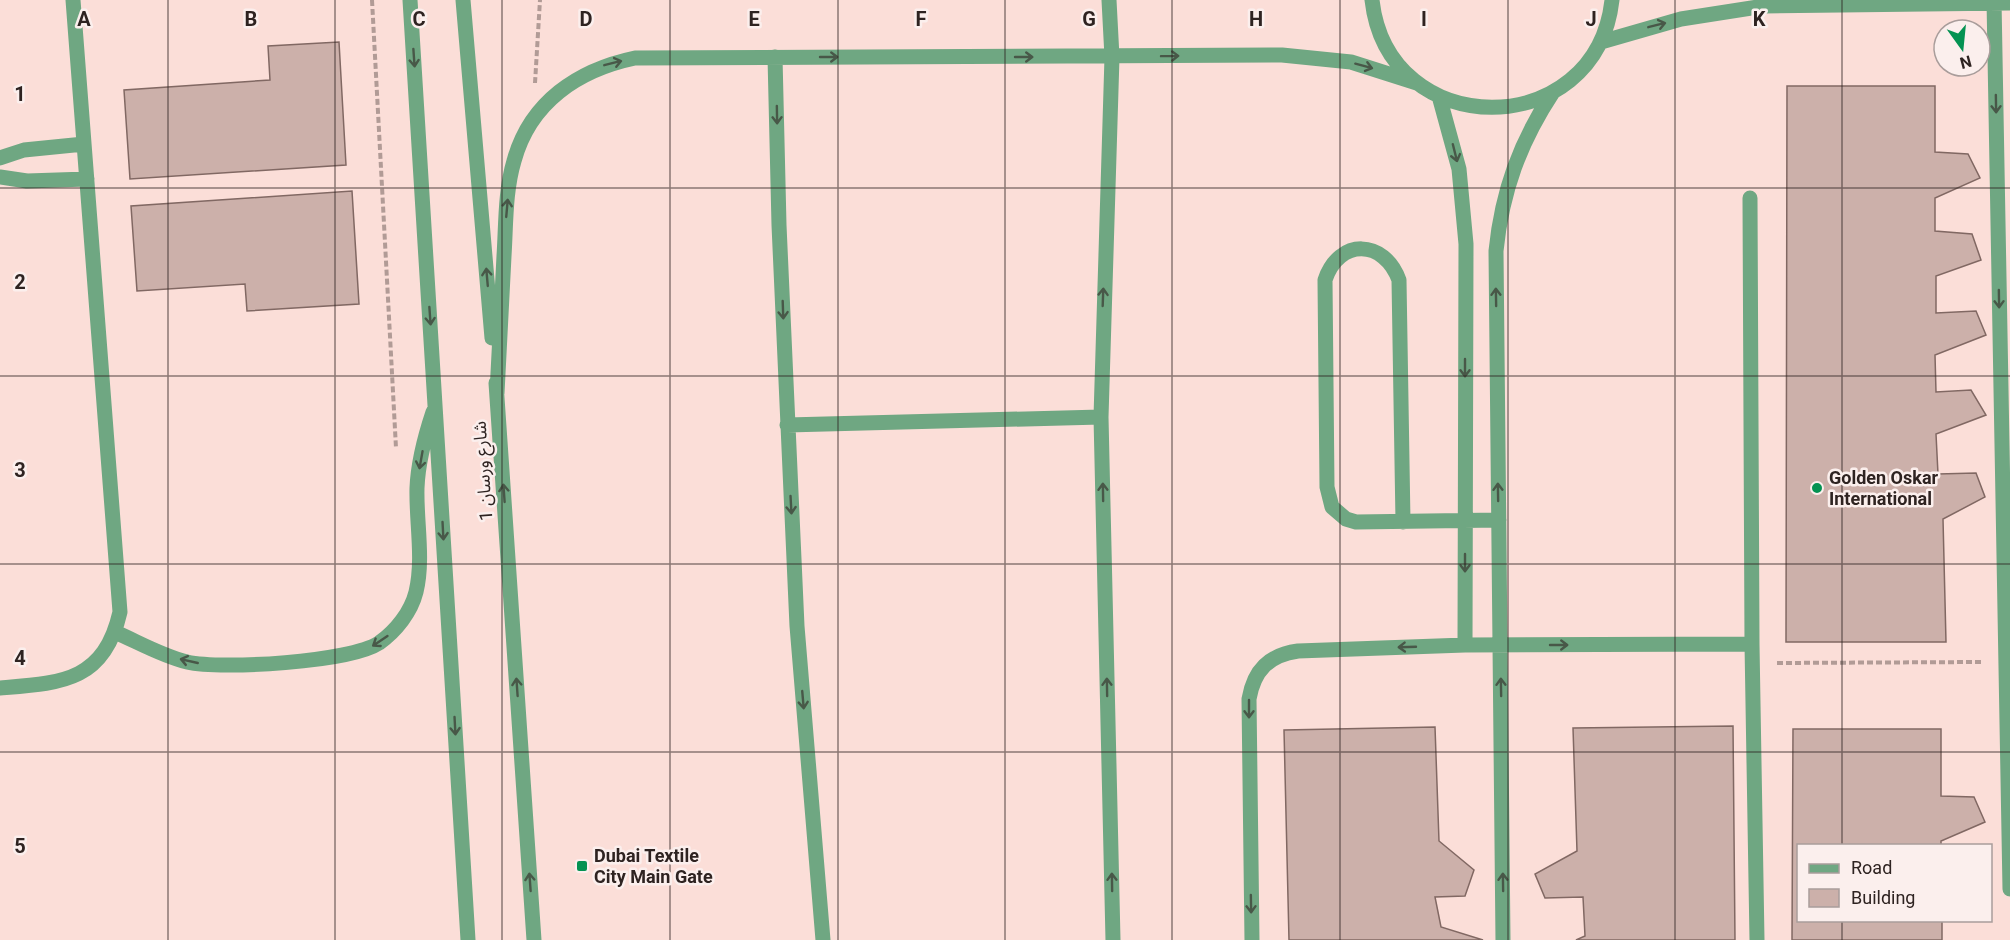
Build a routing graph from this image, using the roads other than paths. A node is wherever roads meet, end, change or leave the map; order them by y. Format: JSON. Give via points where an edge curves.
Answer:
{"nodes":[{"id":1,"x":73,"y":0,"type":"edge"},
{"id":2,"x":410,"y":0,"type":"edge"},
{"id":3,"x":463,"y":0,"type":"edge"},
{"id":4,"x":1109,"y":0,"type":"edge"},
{"id":5,"x":1372,"y":0,"type":"edge"},
{"id":6,"x":1612,"y":0,"type":"edge"},
{"id":7,"x":1994,"y":2,"type":"edge"},
{"id":8,"x":1764,"y":3,"type":"edge"},
{"id":9,"x":2010,"y":3,"type":"edge"},
{"id":10,"x":1601,"y":42,"type":"junction"},
{"id":11,"x":775,"y":57,"type":"junction"},
{"id":12,"x":1112,"y":57,"type":"junction"},
{"id":13,"x":1417,"y":83,"type":"junction"},
{"id":14,"x":1553,"y":92,"type":"junction"},
{"id":15,"x":1439,"y":96,"type":"junction"},
{"id":16,"x":84,"y":144,"type":"junction"},
{"id":17,"x":0,"y":158,"type":"edge"},
{"id":18,"x":0,"y":177,"type":"edge"},
{"id":19,"x":87,"y":179,"type":"junction"},
{"id":20,"x":1750,"y":198,"type":"dead end"},
{"id":21,"x":497,"y":393,"type":"junction"},
{"id":22,"x":435,"y":404,"type":"junction"},
{"id":23,"x":1101,"y":417,"type":"junction"},
{"id":24,"x":787,"y":425,"type":"junction"},
{"id":25,"x":1465,"y":520,"type":"junction"},
{"id":26,"x":1498,"y":520,"type":"junction"},
{"id":27,"x":1403,"y":522,"type":"junction"},
{"id":28,"x":115,"y":632,"type":"junction"},
{"id":29,"x":1752,"y":644,"type":"junction"},
{"id":30,"x":1466,"y":645,"type":"junction"},
{"id":31,"x":1500,"y":645,"type":"junction"},
{"id":32,"x":0,"y":688,"type":"edge"},
{"id":33,"x":2010,"y":889,"type":"edge"},
{"id":34,"x":468,"y":940,"type":"edge"},
{"id":35,"x":534,"y":940,"type":"edge"},
{"id":36,"x":823,"y":940,"type":"edge"},
{"id":37,"x":1113,"y":940,"type":"edge"},
{"id":38,"x":1252,"y":940,"type":"edge"},
{"id":39,"x":1503,"y":940,"type":"edge"},
{"id":40,"x":1757,"y":940,"type":"edge"}],
"edges":[{"from":1,"to":16,"type":"street"},
{"from":2,"to":22,"type":"street","one_way":true},
{"from":21,"to":3,"type":"street","name":"شارع ورسان 1","one_way":true},
{"from":4,"to":12,"type":"street"},
{"from":5,"to":13,"type":"street","via":[[1380,33],[1395,61]]},
{"from":6,"to":10,"type":"street"},
{"from":7,"to":8,"type":"street"},
{"from":7,"to":9,"type":"street"},
{"from":7,"to":33,"type":"street","one_way":true},
{"from":10,"to":8,"type":"street","one_way":true,"via":[[1682,19]]},
{"from":10,"to":14,"type":"street","via":[[1572,79]]},
{"from":11,"to":12,"type":"street","one_way":true},
{"from":21,"to":11,"type":"street","one_way":true,"via":[[513,162],[538,111],[581,75],[607,64],[635,58]]},
{"from":11,"to":24,"type":"street","one_way":true},
{"from":12,"to":13,"type":"street","one_way":true,"via":[[1316,57],[1351,62]]},
{"from":23,"to":12,"type":"street","one_way":true},
{"from":13,"to":15,"type":"street"},
{"from":14,"to":15,"type":"street","via":[[1526,104],[1496,109],[1466,106]]},
{"from":26,"to":14,"type":"street","one_way":true,"via":[[1499,217],[1519,152]]},
{"from":15,"to":25,"type":"street","one_way":true,"via":[[1464,206]]},
{"from":16,"to":17,"type":"street","via":[[24,150]]},
{"from":16,"to":19,"type":"street"},
{"from":18,"to":19,"type":"street","via":[[27,181]]},
{"from":19,"to":28,"type":"street","via":[[120,612]]},
{"from":20,"to":29,"type":"street"},
{"from":35,"to":21,"type":"street","name":"شارع ورسان 1","one_way":true},
{"from":22,"to":28,"type":"street","one_way":true,"via":[[420,458],[417,486],[416,592],[408,612],[379,643],[337,656],[211,665],[187,662]]},
{"from":22,"to":34,"type":"street","one_way":true},
{"from":23,"to":24,"type":"street"},
{"from":37,"to":23,"type":"street","one_way":true},
{"from":24,"to":36,"type":"street","one_way":true,"via":[[797,626]]},
{"from":25,"to":26,"type":"street"},
{"from":25,"to":27,"type":"street"},
{"from":25,"to":30,"type":"street","one_way":true},
{"from":26,"to":31,"type":"street"},
{"from":27,"to":27,"type":"street","via":[[1356,522],[1332,507],[1328,498],[1325,280],[1335,260],[1356,249],[1378,252],[1388,259],[1399,280]]},
{"from":28,"to":32,"type":"street","via":[[106,651],[89,669],[67,680]]},
{"from":31,"to":29,"type":"street","one_way":true},
{"from":29,"to":40,"type":"street"},
{"from":30,"to":31,"type":"street"},
{"from":30,"to":38,"type":"street","one_way":true,"via":[[1298,651],[1283,653],[1259,670],[1249,699]]},
{"from":39,"to":31,"type":"street","one_way":true}]}
